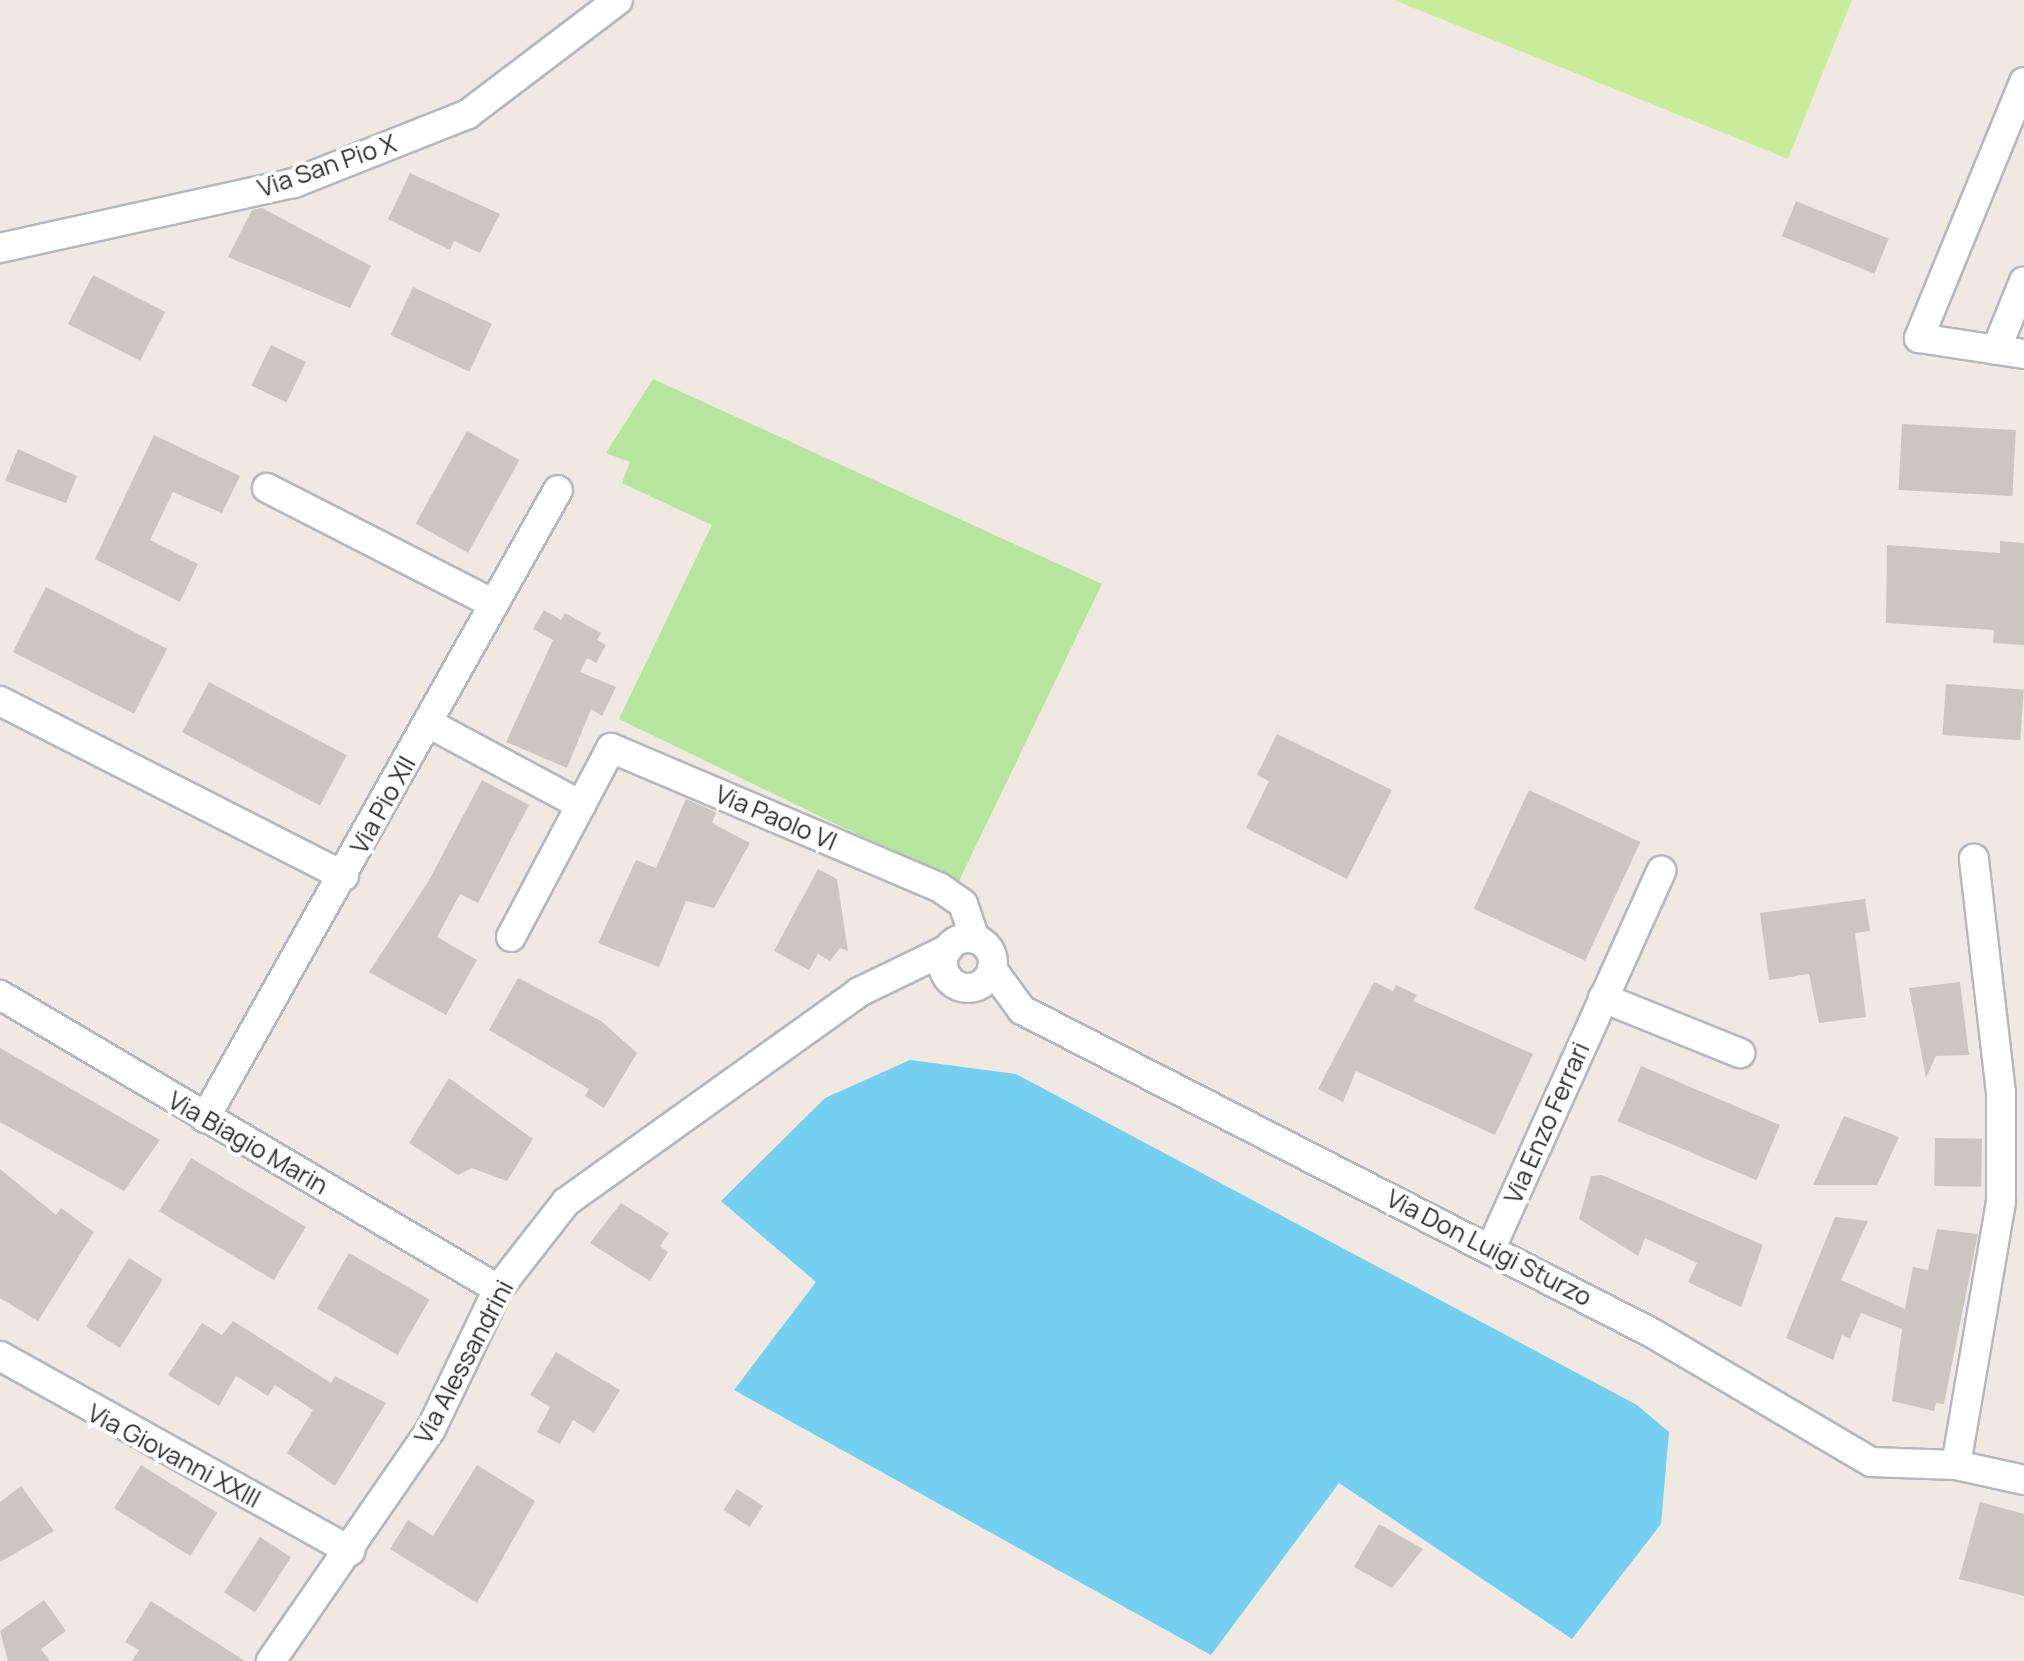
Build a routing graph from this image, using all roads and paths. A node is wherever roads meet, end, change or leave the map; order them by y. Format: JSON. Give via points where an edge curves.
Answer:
{"nodes":[{"id":1,"x":618,"y":0,"type":"edge"},
{"id":2,"x":2024,"y":82,"type":"edge"},
{"id":3,"x":0,"y":248,"type":"edge"},
{"id":4,"x":2024,"y":280,"type":"edge"},
{"id":5,"x":2010,"y":352,"type":"edge"},
{"id":6,"x":268,"y":488,"type":"dead end"},
{"id":7,"x":558,"y":490,"type":"dead end"},
{"id":8,"x":494,"y":604,"type":"junction"},
{"id":9,"x":0,"y":701,"type":"edge"},
{"id":10,"x":428,"y":722,"type":"junction"},
{"id":11,"x":581,"y":805,"type":"junction"},
{"id":12,"x":1974,"y":859,"type":"dead end"},
{"id":13,"x":1661,"y":870,"type":"dead end"},
{"id":14,"x":344,"y":876,"type":"junction"},
{"id":15,"x":511,"y":937,"type":"dead end"},
{"id":16,"x":974,"y":939,"type":"junction"},
{"id":17,"x":948,"y":948,"type":"junction"},
{"id":18,"x":992,"y":969,"type":"junction"},
{"id":19,"x":900,"y":973,"type":"junction"},
{"id":20,"x":958,"y":982,"type":"junction"},
{"id":21,"x":0,"y":994,"type":"edge"},
{"id":22,"x":1604,"y":998,"type":"junction"},
{"id":23,"x":1022,"y":1010,"type":"junction"},
{"id":24,"x":1740,"y":1053,"type":"dead end"},
{"id":25,"x":205,"y":1118,"type":"junction"},
{"id":26,"x":1491,"y":1248,"type":"junction"},
{"id":27,"x":498,"y":1289,"type":"junction"},
{"id":28,"x":0,"y":1356,"type":"edge"},
{"id":29,"x":1956,"y":1465,"type":"junction"},
{"id":30,"x":2024,"y":1480,"type":"edge"},
{"id":31,"x":350,"y":1551,"type":"junction"},
{"id":32,"x":272,"y":1661,"type":"edge"}],
"edges":[{"from":1,"to":3,"type":"street","name":"Via San Pio X","via":[[468,114],[434,128],[294,183]]},
{"from":2,"to":5,"type":"street","via":[[1919,338]]},
{"from":4,"to":5,"type":"street"},
{"from":6,"to":8,"type":"street"},
{"from":7,"to":8,"type":"street","name":"Via Pio XII"},
{"from":8,"to":10,"type":"street","name":"Via Pio XII"},
{"from":9,"to":14,"type":"street"},
{"from":10,"to":11,"type":"street"},
{"from":10,"to":14,"type":"street","name":"Via Pio XII"},
{"from":11,"to":15,"type":"street","name":"Via Paolo VI"},
{"from":11,"to":16,"type":"street","name":"Via Paolo VI","via":[[611,748],[940,887],[962,904]]},
{"from":12,"to":29,"type":"street","via":[[2000,1094],[2001,1201]]},
{"from":13,"to":22,"type":"street","name":"Via Enzo Ferrari"},
{"from":14,"to":25,"type":"street","name":"Via Pio XII"},
{"from":16,"to":17,"type":"street"},
{"from":16,"to":18,"type":"street","via":[[988,947]]},
{"from":17,"to":19,"type":"street","name":"Via Alessandrini"},
{"from":17,"to":20,"type":"street"},
{"from":18,"to":20,"type":"street","via":[[983,982]]},
{"from":18,"to":23,"type":"street","name":"Via Don Luigi Sturzo"},
{"from":19,"to":20,"type":"street"},
{"from":19,"to":27,"type":"street","name":"Via Alessandrini","via":[[859,992],[566,1202]]},
{"from":20,"to":23,"type":"street","name":"Via Don Luigi Sturzo","via":[[1004,1009]]},
{"from":21,"to":25,"type":"street","name":"Via Biagio Marin"},
{"from":22,"to":24,"type":"street"},
{"from":22,"to":26,"type":"street","name":"Via Enzo Ferrari"},
{"from":23,"to":26,"type":"street","name":"Via Don Luigi Sturzo"},
{"from":25,"to":27,"type":"street","name":"Via Biagio Marin"},
{"from":26,"to":29,"type":"street","name":"Via Don Luigi Sturzo","via":[[1871,1462]]},
{"from":27,"to":31,"type":"street","name":"Via Alessandrini","via":[[431,1429]]},
{"from":28,"to":31,"type":"street","name":"Via Giovanni XXIII"},
{"from":29,"to":30,"type":"street","name":"Via Don Luigi Sturzo"},
{"from":31,"to":32,"type":"street","name":"Via Alessandrini"}]}
